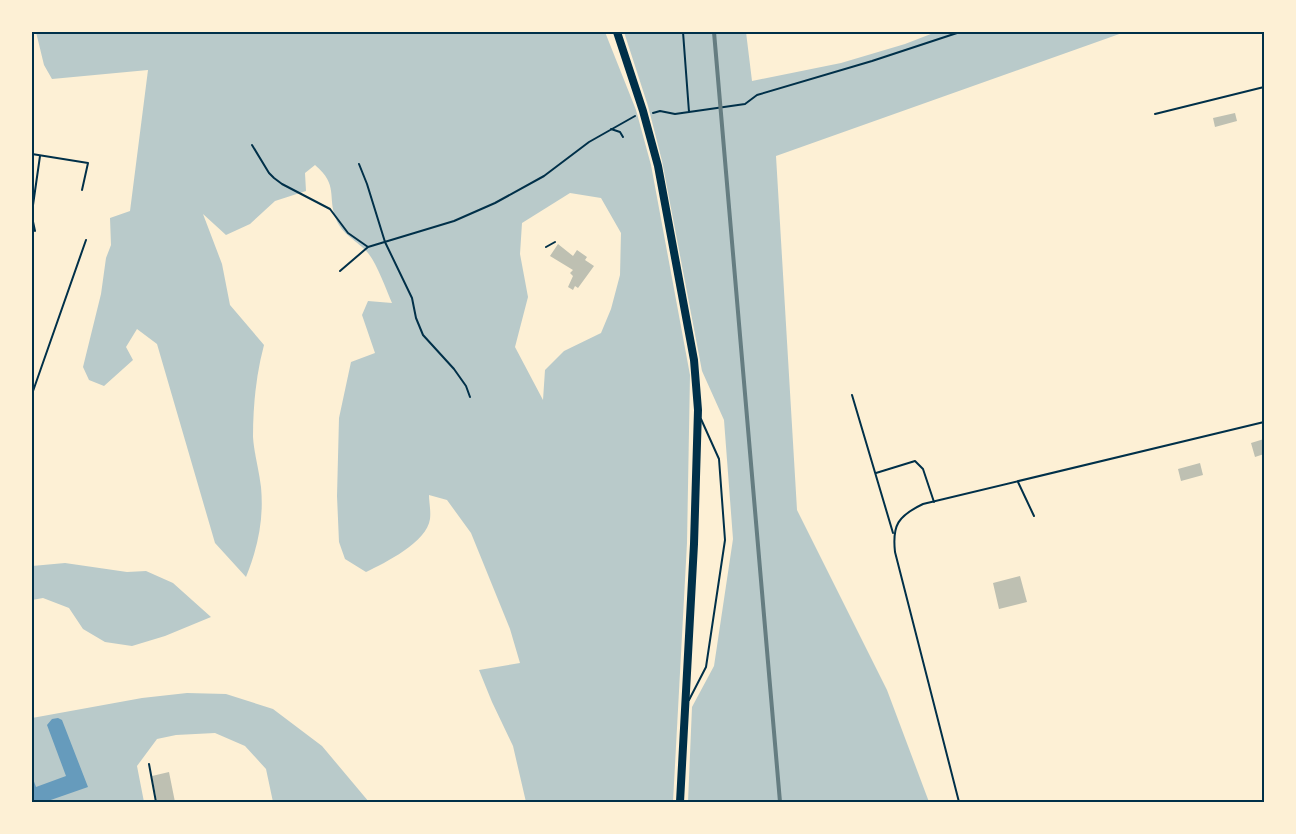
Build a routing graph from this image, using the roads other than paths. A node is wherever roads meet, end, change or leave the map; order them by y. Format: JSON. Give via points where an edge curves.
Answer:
{"nodes":[{"id":1,"x":617,"y":32,"type":"edge"},
{"id":2,"x":1264,"y":87,"type":"edge"},
{"id":3,"x":1155,"y":114,"type":"dead end"},
{"id":4,"x":32,"y":154,"type":"edge"},
{"id":5,"x":40,"y":156,"type":"junction"},
{"id":6,"x":82,"y":190,"type":"dead end"},
{"id":7,"x":32,"y":212,"type":"edge"},
{"id":8,"x":32,"y":217,"type":"edge"},
{"id":9,"x":35,"y":231,"type":"dead end"},
{"id":10,"x":86,"y":240,"type":"dead end"},
{"id":11,"x":32,"y":394,"type":"edge"},
{"id":12,"x":852,"y":394,"type":"dead end"},
{"id":13,"x":698,"y":410,"type":"junction"},
{"id":14,"x":1264,"y":422,"type":"edge"},
{"id":15,"x":875,"y":474,"type":"junction"},
{"id":16,"x":1018,"y":482,"type":"junction"},
{"id":17,"x":934,"y":502,"type":"junction"},
{"id":18,"x":1034,"y":516,"type":"dead end"},
{"id":19,"x":893,"y":533,"type":"junction"},
{"id":20,"x":684,"y":708,"type":"junction"},
{"id":21,"x":680,"y":802,"type":"edge"},
{"id":22,"x":959,"y":802,"type":"edge"}],
"edges":[{"from":1,"to":13,"type":"highway","via":[[658,166],[694,360]]},
{"from":2,"to":3,"type":"lane"},
{"from":4,"to":5,"type":"lane"},
{"from":5,"to":6,"type":"lane","via":[[88,163]]},
{"from":5,"to":7,"type":"lane"},
{"from":8,"to":9,"type":"lane"},
{"from":10,"to":11,"type":"lane"},
{"from":12,"to":15,"type":"lane"},
{"from":13,"to":20,"type":"highway"},
{"from":13,"to":20,"type":"lane","via":[[719,459],[725,540],[706,667]]},
{"from":14,"to":16,"type":"lane"},
{"from":15,"to":17,"type":"lane","via":[[915,461],[923,469]]},
{"from":15,"to":19,"type":"lane"},
{"from":16,"to":17,"type":"lane"},
{"from":16,"to":18,"type":"lane"},
{"from":17,"to":19,"type":"lane","via":[[902,517]]},
{"from":19,"to":22,"type":"lane"},
{"from":20,"to":21,"type":"highway"}]}
